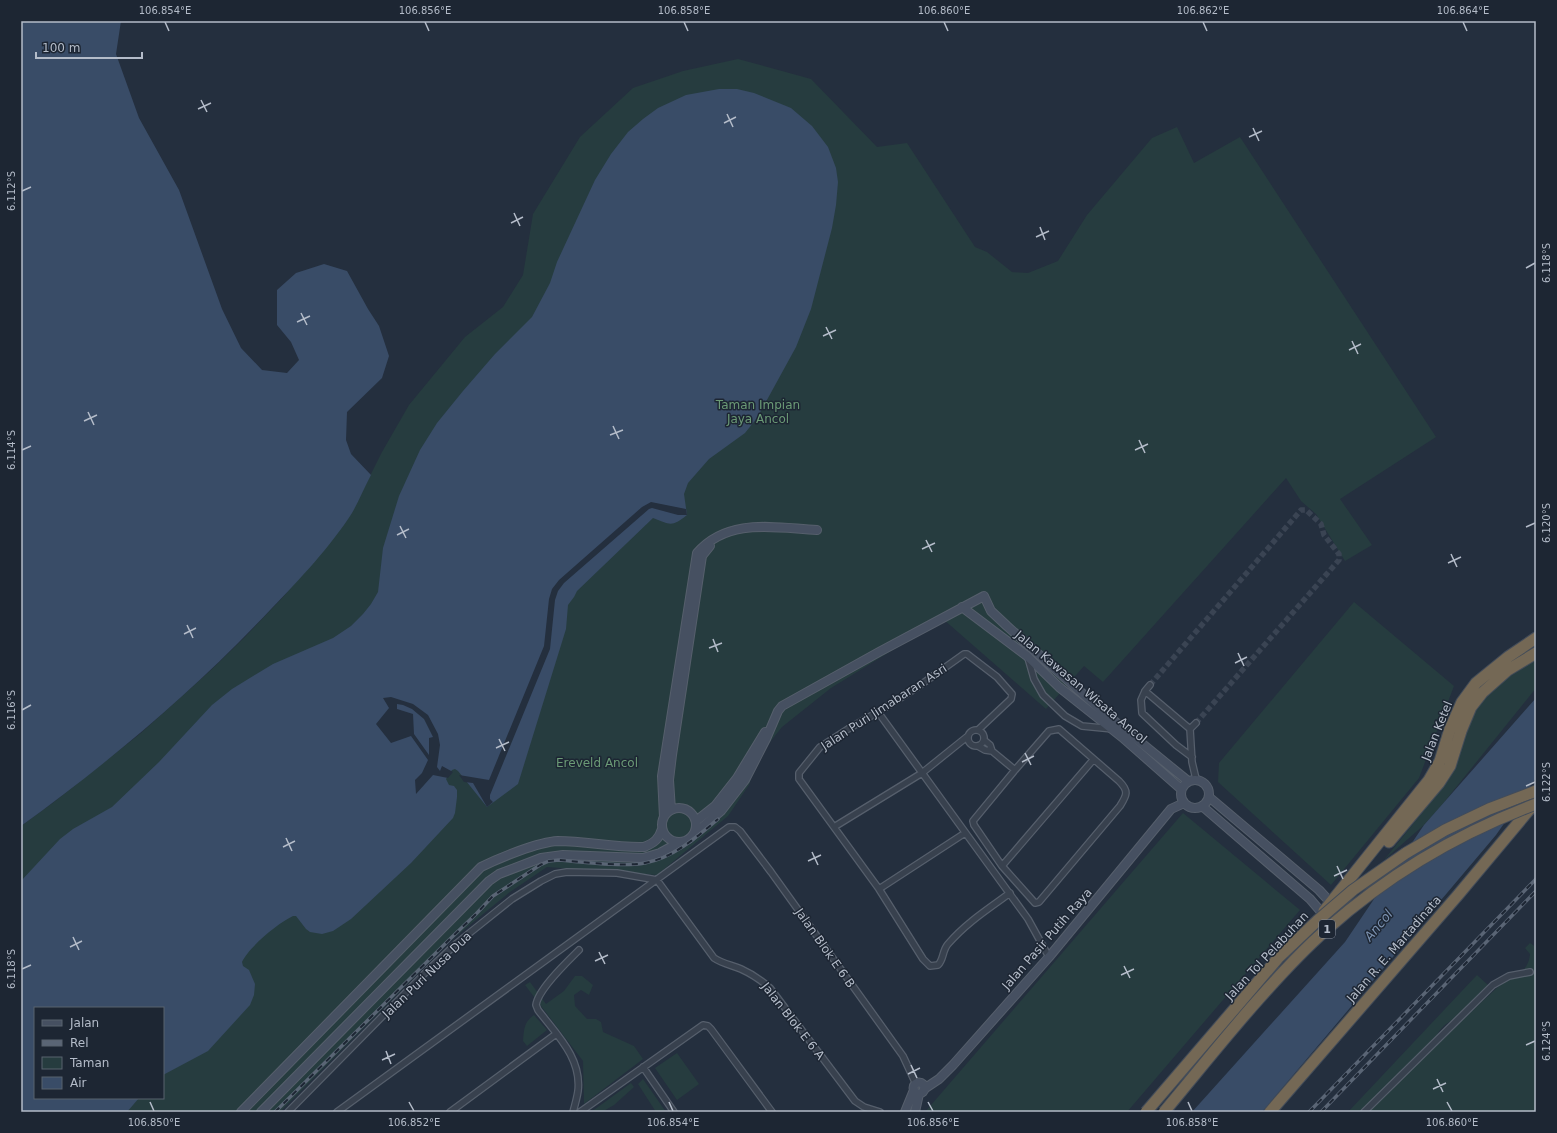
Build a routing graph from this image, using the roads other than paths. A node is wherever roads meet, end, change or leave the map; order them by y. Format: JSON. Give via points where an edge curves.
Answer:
{"nodes":[{"id":1,"x":962,"y":607,"type":"junction"},
{"id":2,"x":1006,"y":626,"type":"junction"},
{"id":3,"x":998,"y":634,"type":"junction"},
{"id":4,"x":1536,"y":638,"type":"edge"},
{"id":5,"x":1536,"y":653,"type":"edge"},
{"id":6,"x":1027,"y":656,"type":"junction"},
{"id":7,"x":1488,"y":672,"type":"junction"},
{"id":8,"x":1496,"y":680,"type":"junction"},
{"id":9,"x":1150,"y":685,"type":"tunnel mouth"},
{"id":10,"x":1145,"y":691,"type":"junction"},
{"id":11,"x":878,"y":712,"type":"junction"},
{"id":12,"x":774,"y":720,"type":"junction"},
{"id":13,"x":1196,"y":723,"type":"tunnel mouth"},
{"id":14,"x":1190,"y":729,"type":"junction"},
{"id":15,"x":978,"y":730,"type":"junction"},
{"id":16,"x":1113,"y":730,"type":"junction"},
{"id":17,"x":968,"y":736,"type":"junction"},
{"id":18,"x":984,"y":740,"type":"junction"},
{"id":19,"x":978,"y":746,"type":"junction"},
{"id":20,"x":992,"y":751,"type":"junction"},
{"id":21,"x":1192,"y":757,"type":"junction"},
{"id":22,"x":1093,"y":760,"type":"junction"},
{"id":23,"x":1015,"y":770,"type":"junction"},
{"id":24,"x":922,"y":773,"type":"junction"},
{"id":25,"x":1192,"y":780,"type":"junction"},
{"id":26,"x":1181,"y":789,"type":"junction"},
{"id":27,"x":1536,"y":790,"type":"edge"},
{"id":28,"x":1209,"y":797,"type":"junction"},
{"id":29,"x":1184,"y":803,"type":"junction"},
{"id":30,"x":1536,"y":803,"type":"edge"},
{"id":31,"x":1202,"y":806,"type":"junction"},
{"id":32,"x":671,"y":810,"type":"junction"},
{"id":33,"x":664,"y":817,"type":"junction"},
{"id":34,"x":696,"y":822,"type":"junction"},
{"id":35,"x":834,"y":827,"type":"junction"},
{"id":36,"x":662,"y":829,"type":"junction"},
{"id":37,"x":965,"y":833,"type":"junction"},
{"id":38,"x":694,"y":834,"type":"junction"},
{"id":39,"x":680,"y":842,"type":"junction"},
{"id":40,"x":1002,"y":866,"type":"junction"},
{"id":41,"x":657,"y":880,"type":"junction"},
{"id":42,"x":879,"y":889,"type":"junction"},
{"id":43,"x":1010,"y":893,"type":"junction"},
{"id":44,"x":1334,"y":904,"type":"junction"},
{"id":45,"x":1325,"y":915,"type":"junction"},
{"id":46,"x":426,"y":924,"type":"junction"},
{"id":47,"x":436,"y":934,"type":"junction"},
{"id":48,"x":580,"y":950,"type":"dead end"},
{"id":49,"x":1049,"y":957,"type":"junction"},
{"id":50,"x":1530,"y":972,"type":"dead end"},
{"id":51,"x":556,"y":1034,"type":"junction"},
{"id":52,"x":643,"y":1067,"type":"junction"},
{"id":53,"x":918,"y":1089,"type":"junction"},
{"id":54,"x":341,"y":1111,"type":"edge"},
{"id":55,"x":241,"y":1112,"type":"edge"},
{"id":56,"x":261,"y":1112,"type":"edge"},
{"id":57,"x":288,"y":1112,"type":"edge"},
{"id":58,"x":450,"y":1112,"type":"edge"},
{"id":59,"x":573,"y":1112,"type":"edge"},
{"id":60,"x":580,"y":1112,"type":"edge"},
{"id":61,"x":674,"y":1112,"type":"edge"},
{"id":62,"x":772,"y":1112,"type":"edge"},
{"id":63,"x":880,"y":1112,"type":"edge"},
{"id":64,"x":905,"y":1112,"type":"edge"},
{"id":65,"x":915,"y":1112,"type":"edge"},
{"id":66,"x":1148,"y":1112,"type":"edge"},
{"id":67,"x":1165,"y":1112,"type":"edge"},
{"id":68,"x":1270,"y":1112,"type":"edge"},
{"id":69,"x":1364,"y":1112,"type":"edge"}],
"edges":[{"from":1,"to":2,"type":"street","name":"Jalan Kawasan Wisata Ancol","via":[[984,596],[991,612]]},
{"from":1,"to":3,"type":"street","name":"Jalan Kawasan Wisata Ancol"},
{"from":1,"to":12,"type":"street","via":[[782,706]]},
{"from":2,"to":3,"type":"street"},
{"from":2,"to":25,"type":"street","name":"Jalan Kawasan Wisata Ancol","via":[[1102,711]]},
{"from":3,"to":6,"type":"street","name":"Jalan Kawasan Wisata Ancol"},
{"from":4,"to":7,"type":"highway","name":"Jalan Ketel"},
{"from":5,"to":8,"type":"highway","name":"Jalan Ketel"},
{"from":6,"to":16,"type":"street","name":"Jalan Kawasan Wisata Ancol","via":[[1059,687]]},
{"from":6,"to":16,"type":"street","via":[[1040,691],[1065,716],[1082,726]]},
{"from":7,"to":8,"type":"highway"},
{"from":7,"to":44,"type":"highway","name":"Jalan Ketel","via":[[1462,702],[1440,762],[1429,780]]},
{"from":8,"to":44,"type":"highway","name":"Jalan Ketel","via":[[1471,707],[1460,731],[1450,766],[1439,783]]},
{"from":9,"to":10,"type":"street"},
{"from":10,"to":14,"type":"street"},
{"from":10,"to":21,"type":"street","via":[[1140,700],[1142,713]]},
{"from":11,"to":15,"type":"street","name":"Jalan Puri Jimabaran Asri","via":[[967,654],[997,677],[1011,692],[1011,699]]},
{"from":11,"to":24,"type":"street"},
{"from":11,"to":35,"type":"street","name":"Jalan Puri Jimabaran Asri","via":[[820,747],[799,772],[800,781]]},
{"from":12,"to":34,"type":"street","via":[[737,778],[715,806]]},
{"from":12,"to":38,"type":"street","via":[[745,780],[720,811]]},
{"from":13,"to":14,"type":"street"},
{"from":14,"to":21,"type":"street"},
{"from":15,"to":17,"type":"street","via":[[972,731]]},
{"from":15,"to":18,"type":"street","via":[[984,734]]},
{"from":16,"to":26,"type":"street","name":"Jalan Kawasan Wisata Ancol"},
{"from":17,"to":19,"type":"street","via":[[972,745]]},
{"from":17,"to":24,"type":"street"},
{"from":18,"to":19,"type":"street"},
{"from":18,"to":20,"type":"street"},
{"from":19,"to":20,"type":"street"},
{"from":20,"to":23,"type":"street"},
{"from":21,"to":25,"type":"street"},
{"from":22,"to":23,"type":"street","via":[[1058,729],[1049,731]]},
{"from":22,"to":40,"type":"street"},
{"from":22,"to":40,"type":"street","via":[[1125,788],[1125,798],[1039,902],[1034,903]]},
{"from":23,"to":40,"type":"street","via":[[973,821]]},
{"from":24,"to":35,"type":"street"},
{"from":24,"to":37,"type":"street"},
{"from":25,"to":26,"type":"street"},
{"from":25,"to":28,"type":"street","via":[[1206,784]]},
{"from":26,"to":29,"type":"street"},
{"from":27,"to":66,"type":"highway","name":"Jalan Tol Pelabuhan","number":"1","bridge":true,"via":[[1445,830],[1406,853],[1353,890],[1280,957]]},
{"from":28,"to":31,"type":"street"},
{"from":28,"to":44,"type":"street"},
{"from":29,"to":31,"type":"street","via":[[1192,808]]},
{"from":29,"to":49,"type":"street","name":"Jalan Pasir Putih Raya","via":[[1171,810]]},
{"from":30,"to":67,"type":"highway","name":"Jalan Tol Pelabuhan","number":"1","bridge":true,"via":[[1456,838],[1424,856],[1332,924],[1277,979],[1217,1047]]},
{"from":30,"to":68,"type":"highway","name":"Jalan R. E. Martadinata","number":"1"},
{"from":31,"to":45,"type":"street","via":[[1310,899]]},
{"from":32,"to":33,"type":"street"},
{"from":32,"to":33,"type":"street","via":[[669,780],[702,556],[707,548],[719,541],[743,533],[818,533],[762,527],[743,528],[716,536],[704,544],[697,553],[662,776]]},
{"from":32,"to":34,"type":"street","via":[[681,808],[688,811]]},
{"from":33,"to":36,"type":"street"},
{"from":34,"to":38,"type":"street"},
{"from":35,"to":42,"type":"street","name":"Jalan Puri Jimabaran Asri"},
{"from":36,"to":39,"type":"street","via":[[669,839]]},
{"from":36,"to":46,"type":"street","via":[[653,843],[644,847],[556,841],[493,861],[481,867]]},
{"from":37,"to":42,"type":"street"},
{"from":37,"to":43,"type":"street"},
{"from":38,"to":39,"type":"street","via":[[686,841]]},
{"from":39,"to":47,"type":"street","via":[[660,853],[643,858],[552,856],[499,874]]},
{"from":41,"to":53,"type":"street","name":"Jalan Blok E 6 B","via":[[723,830],[735,827],[740,831],[902,1056]]},
{"from":41,"to":54,"type":"street","via":[[622,903]]},
{"from":41,"to":57,"type":"street","name":"Jalan Puri Nusa Dua","via":[[617,873],[567,872],[555,874],[512,899],[427,971]]},
{"from":41,"to":63,"type":"street","name":"Jalan Blok E 6 A","via":[[714,958],[760,979],[770,988],[855,1101]]},
{"from":42,"to":43,"type":"street","name":"Jalan Puri Jimabaran Asri","via":[[930,966],[938,965],[943,950],[964,926]]},
{"from":43,"to":49,"type":"street","via":[[1028,918]]},
{"from":44,"to":45,"type":"highway"},
{"from":45,"to":66,"type":"highway"},
{"from":45,"to":67,"type":"highway","via":[[1251,1012]]},
{"from":46,"to":47,"type":"street"},
{"from":46,"to":55,"type":"street"},
{"from":47,"to":56,"type":"street"},
{"from":48,"to":51,"type":"street","via":[[540,993],[536,1002],[538,1010]]},
{"from":49,"to":53,"type":"street","name":"Jalan Pasir Putih Raya","via":[[953,1065],[939,1079]]},
{"from":50,"to":69,"type":"street","via":[[1509,976],[1493,985]]},
{"from":51,"to":58,"type":"street"},
{"from":51,"to":59,"type":"street","via":[[569,1050],[577,1073],[578,1090]]},
{"from":52,"to":60,"type":"street"},
{"from":52,"to":61,"type":"street"},
{"from":52,"to":62,"type":"street","via":[[703,1025],[708,1026]]},
{"from":53,"to":64,"type":"street"},
{"from":53,"to":65,"type":"street"}]}
